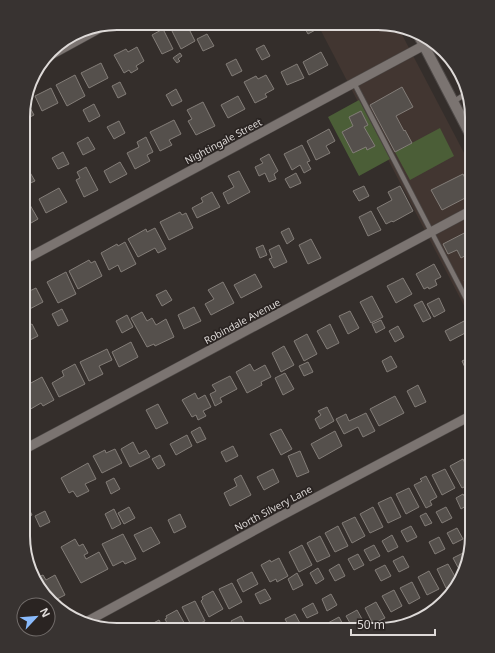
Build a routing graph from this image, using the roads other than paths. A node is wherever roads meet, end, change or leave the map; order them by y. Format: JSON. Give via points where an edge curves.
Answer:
{"nodes":[{"id":1,"x":82,"y":38,"type":"edge"},
{"id":2,"x":426,"y":44,"type":"edge"},
{"id":3,"x":69,"y":45,"type":"edge"},
{"id":4,"x":430,"y":47,"type":"edge"},
{"id":5,"x":354,"y":83,"type":"junction"},
{"id":6,"x":462,"y":96,"type":"edge"},
{"id":7,"x":453,"y":102,"type":"junction"},
{"id":8,"x":465,"y":125,"type":"edge"},
{"id":9,"x":465,"y":214,"type":"edge"},
{"id":10,"x":432,"y":232,"type":"junction"},
{"id":11,"x":30,"y":257,"type":"edge"},
{"id":12,"x":465,"y":296,"type":"edge"},
{"id":13,"x":465,"y":419,"type":"edge"},
{"id":14,"x":30,"y":446,"type":"edge"},
{"id":15,"x":92,"y":619,"type":"edge"}],
"edges":[{"from":1,"to":3,"type":"street"},
{"from":2,"to":5,"type":"street","name":"Nightingale Street"},
{"from":4,"to":7,"type":"main road"},
{"from":5,"to":10,"type":"lane"},
{"from":5,"to":11,"type":"street","name":"Nightingale Street"},
{"from":6,"to":7,"type":"lane"},
{"from":7,"to":8,"type":"main road"},
{"from":9,"to":10,"type":"street","name":"Robindale Avenue"},
{"from":10,"to":12,"type":"lane"},
{"from":10,"to":14,"type":"street","name":"Robindale Avenue"},
{"from":13,"to":15,"type":"street","name":"North Silvery Lane"}]}
